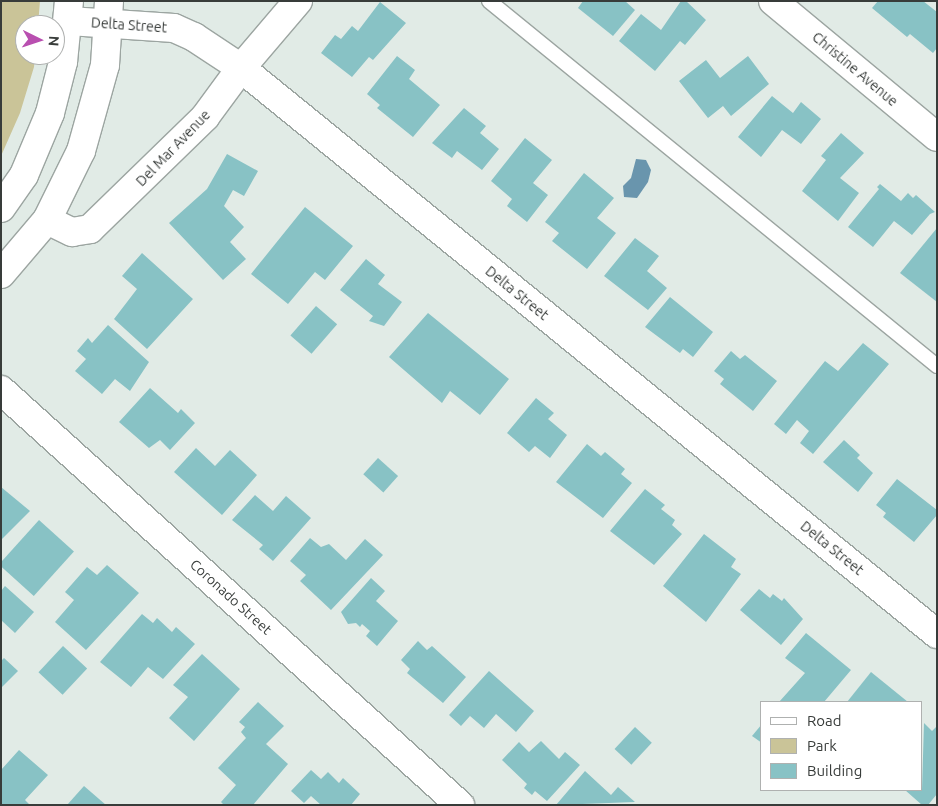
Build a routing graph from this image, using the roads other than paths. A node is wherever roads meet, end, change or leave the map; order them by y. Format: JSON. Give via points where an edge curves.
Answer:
{"nodes":[{"id":1,"x":298,"y":1,"type":"edge"},
{"id":2,"x":489,"y":1,"type":"edge"},
{"id":3,"x":774,"y":1,"type":"edge"},
{"id":4,"x":69,"y":11,"type":"edge"},
{"id":5,"x":109,"y":12,"type":"edge"},
{"id":6,"x":241,"y":68,"type":"junction"},
{"id":7,"x":937,"y":137,"type":"edge"},
{"id":8,"x":1,"y":208,"type":"edge"},
{"id":9,"x":47,"y":220,"type":"junction"},
{"id":10,"x":1,"y":274,"type":"edge"},
{"id":11,"x":937,"y":366,"type":"edge"},
{"id":12,"x":1,"y":390,"type":"edge"},
{"id":13,"x":937,"y":634,"type":"edge"},
{"id":14,"x":460,"y":805,"type":"edge"}],
"edges":[{"from":1,"to":6,"type":"street","name":"Del Mar Avenue"},
{"from":2,"to":11,"type":"lane"},
{"from":3,"to":7,"type":"street","name":"Christine Avenue"},
{"from":4,"to":5,"type":"street","name":"Delta Street"},
{"from":4,"to":8,"type":"street","via":[[63,62],[41,138],[24,175]]},
{"from":5,"to":6,"type":"street","name":"Delta Street","via":[[184,32]]},
{"from":5,"to":9,"type":"street","via":[[105,65],[87,134]]},
{"from":6,"to":9,"type":"street","name":"Del Mar Avenue","via":[[205,117],[90,229],[72,232]]},
{"from":6,"to":13,"type":"street","name":"Delta Street"},
{"from":9,"to":10,"type":"street"},
{"from":12,"to":14,"type":"street","name":"Coronado Street"}]}
